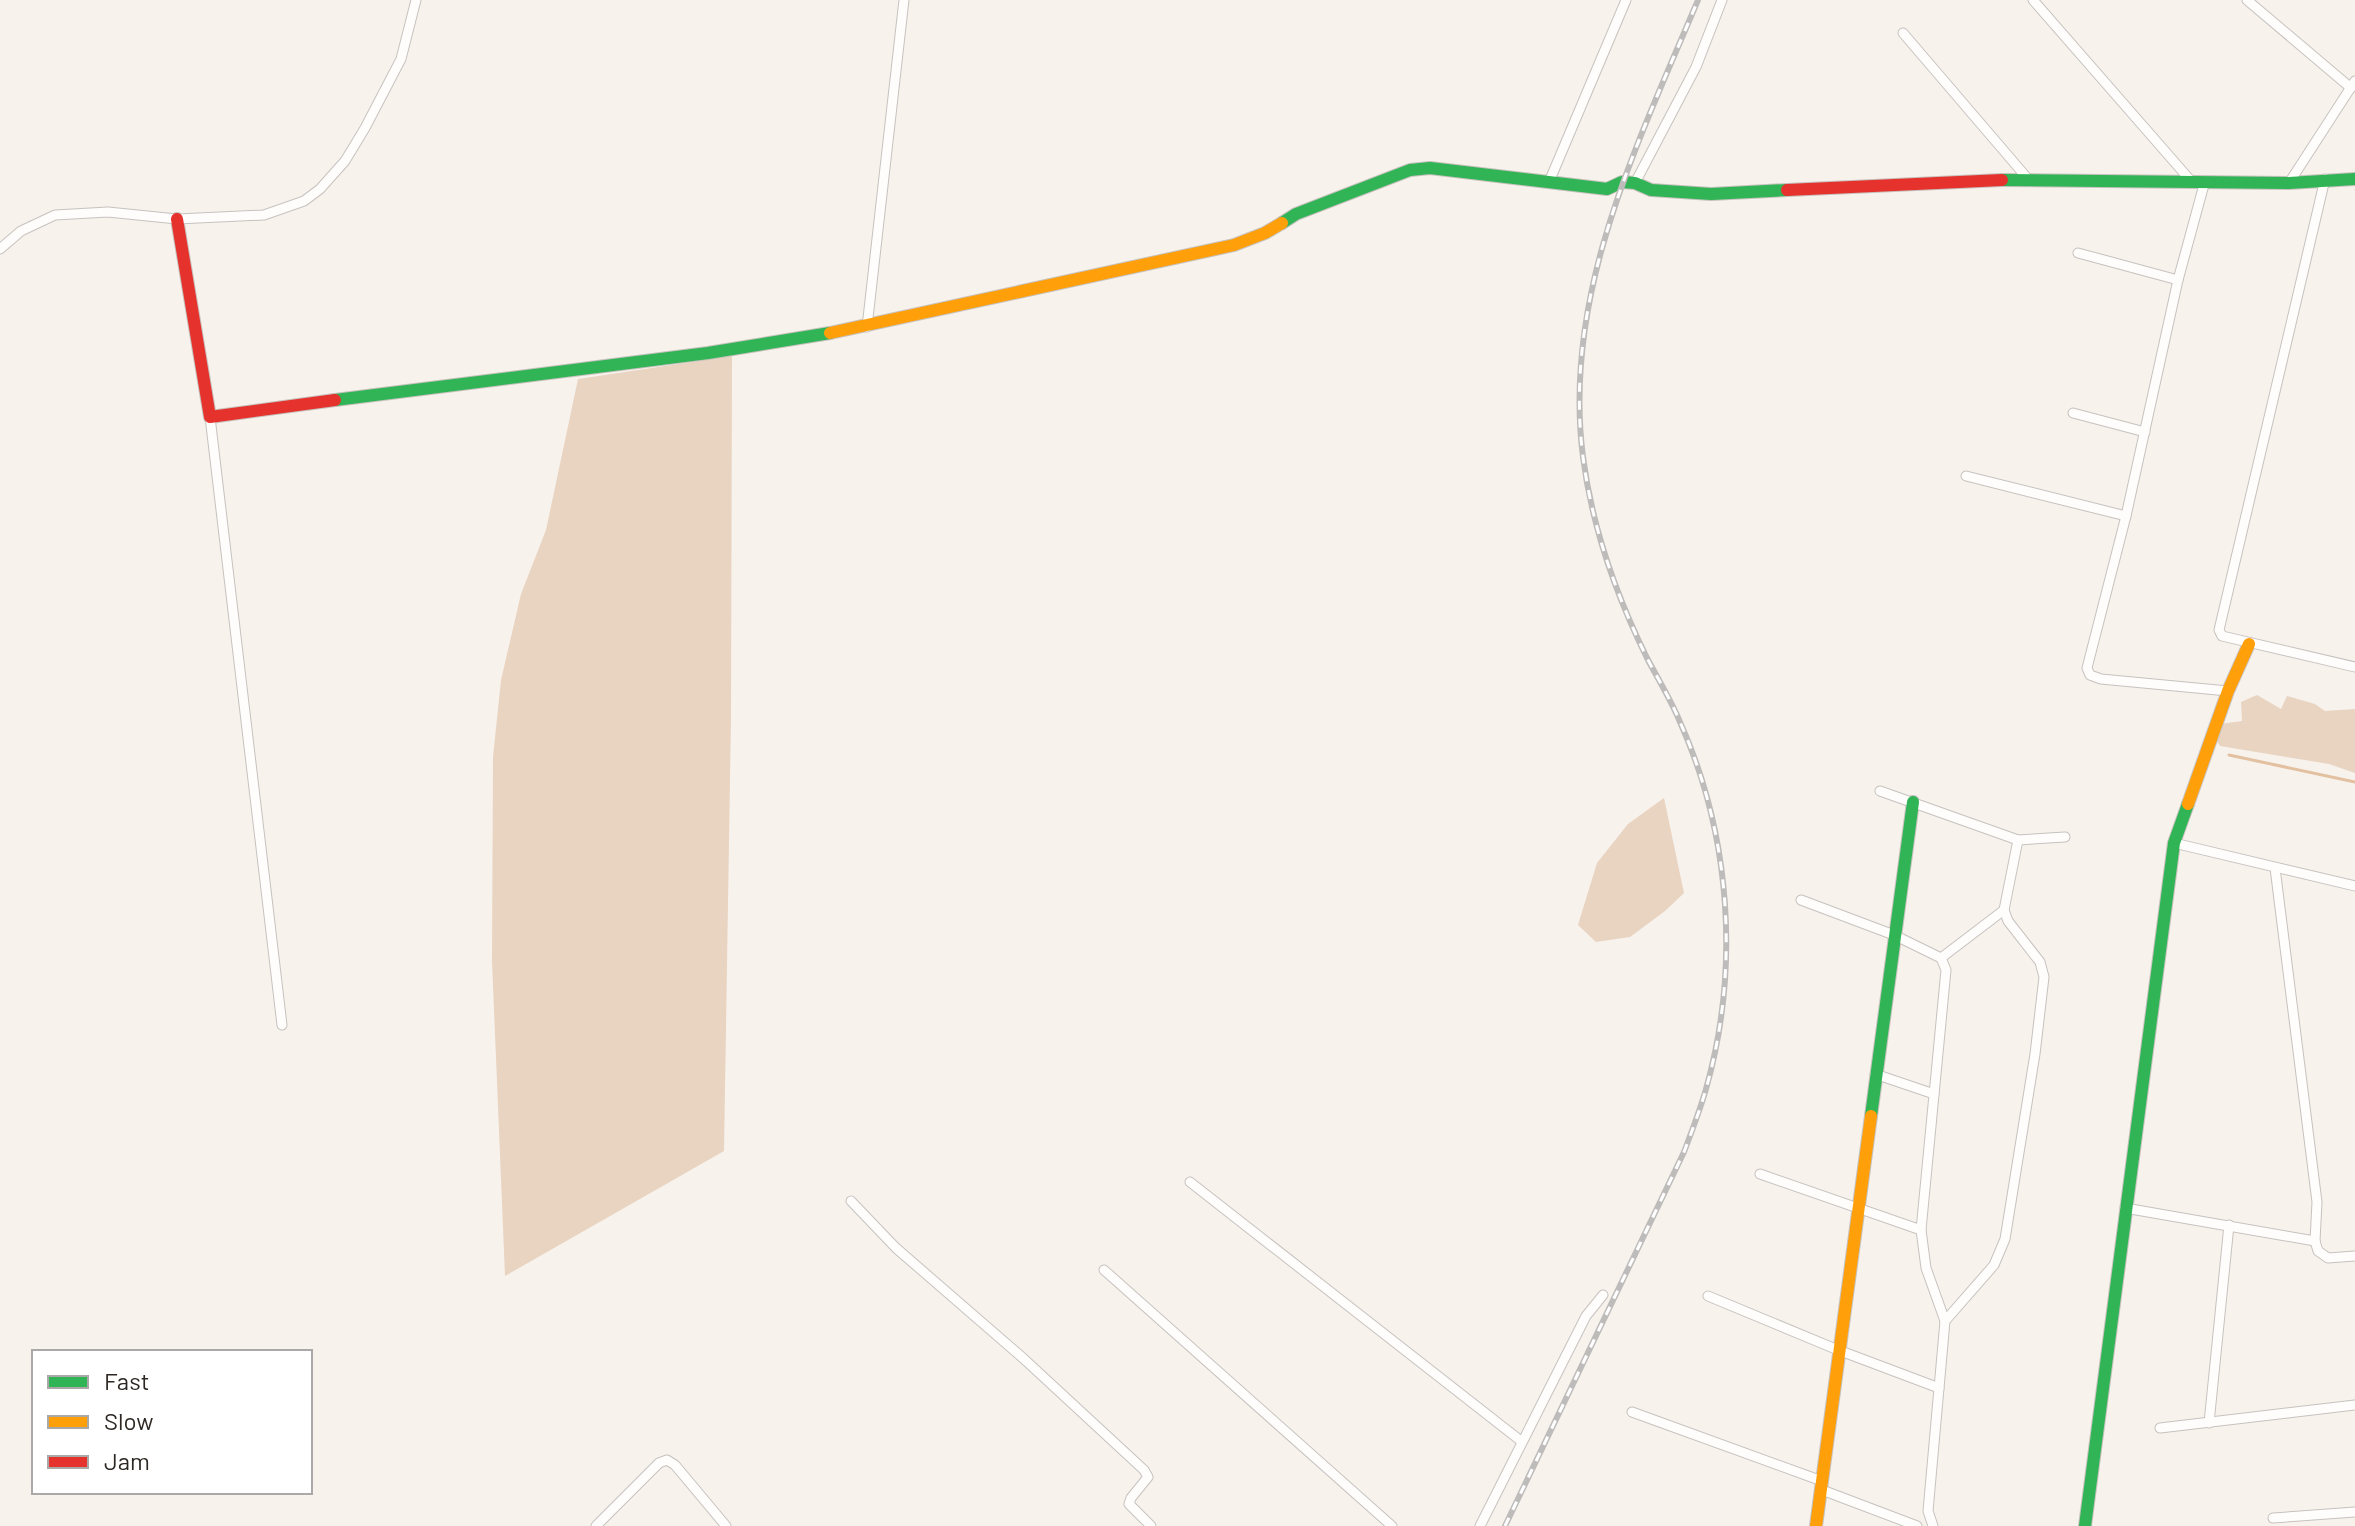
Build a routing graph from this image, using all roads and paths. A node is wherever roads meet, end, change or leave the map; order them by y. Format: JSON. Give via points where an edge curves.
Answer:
{"nodes":[{"id":1,"x":416,"y":0,"type":"edge"},
{"id":2,"x":904,"y":0,"type":"edge"},
{"id":3,"x":1626,"y":0,"type":"edge"},
{"id":4,"x":1722,"y":0,"type":"edge"},
{"id":5,"x":2033,"y":0,"type":"edge"},
{"id":6,"x":2247,"y":0,"type":"edge"},
{"id":7,"x":1903,"y":33,"type":"dead end"},
{"id":8,"x":2353,"y":85,"type":"edge"},
{"id":9,"x":2028,"y":179,"type":"junction"},
{"id":10,"x":2325,"y":179,"type":"junction"},
{"id":11,"x":2355,"y":179,"type":"edge"},
{"id":12,"x":2191,"y":181,"type":"junction"},
{"id":13,"x":2205,"y":181,"type":"junction"},
{"id":14,"x":1549,"y":182,"type":"junction"},
{"id":15,"x":1635,"y":183,"type":"junction"},
{"id":16,"x":2289,"y":183,"type":"junction"},
{"id":17,"x":177,"y":219,"type":"junction"},
{"id":18,"x":0,"y":249,"type":"edge"},
{"id":19,"x":2078,"y":253,"type":"dead end"},
{"id":20,"x":2178,"y":280,"type":"junction"},
{"id":21,"x":867,"y":327,"type":"junction"},
{"id":22,"x":2073,"y":413,"type":"dead end"},
{"id":23,"x":210,"y":417,"type":"junction"},
{"id":24,"x":2145,"y":432,"type":"junction"},
{"id":25,"x":1966,"y":476,"type":"dead end"},
{"id":26,"x":2126,"y":516,"type":"junction"},
{"id":27,"x":2249,"y":644,"type":"junction"},
{"id":28,"x":2355,"y":667,"type":"edge"},
{"id":29,"x":2228,"y":691,"type":"junction"},
{"id":30,"x":1880,"y":791,"type":"dead end"},
{"id":31,"x":1913,"y":802,"type":"junction"},
{"id":32,"x":2065,"y":837,"type":"dead end"},
{"id":33,"x":2018,"y":840,"type":"junction"},
{"id":34,"x":2174,"y":843,"type":"junction"},
{"id":35,"x":2275,"y":868,"type":"junction"},
{"id":36,"x":2355,"y":886,"type":"edge"},
{"id":37,"x":1801,"y":900,"type":"dead end"},
{"id":38,"x":2004,"y":910,"type":"junction"},
{"id":39,"x":1894,"y":935,"type":"junction"},
{"id":40,"x":1941,"y":958,"type":"junction"},
{"id":41,"x":282,"y":1025,"type":"dead end"},
{"id":42,"x":1875,"y":1074,"type":"junction"},
{"id":43,"x":1934,"y":1094,"type":"junction"},
{"id":44,"x":1760,"y":1174,"type":"dead end"},
{"id":45,"x":1190,"y":1182,"type":"dead end"},
{"id":46,"x":851,"y":1201,"type":"dead end"},
{"id":47,"x":2125,"y":1208,"type":"junction"},
{"id":48,"x":1857,"y":1209,"type":"junction"},
{"id":49,"x":2229,"y":1225,"type":"junction"},
{"id":50,"x":1921,"y":1230,"type":"junction"},
{"id":51,"x":2315,"y":1241,"type":"junction"},
{"id":52,"x":2355,"y":1256,"type":"edge"},
{"id":53,"x":1104,"y":1270,"type":"dead end"},
{"id":54,"x":1603,"y":1295,"type":"dead end"},
{"id":55,"x":1708,"y":1296,"type":"dead end"},
{"id":56,"x":1945,"y":1321,"type":"junction"},
{"id":57,"x":1838,"y":1350,"type":"junction"},
{"id":58,"x":1939,"y":1388,"type":"junction"},
{"id":59,"x":2355,"y":1405,"type":"edge"},
{"id":60,"x":1632,"y":1412,"type":"dead end"},
{"id":61,"x":2209,"y":1423,"type":"junction"},
{"id":62,"x":2160,"y":1428,"type":"dead end"},
{"id":63,"x":1521,"y":1441,"type":"junction"},
{"id":64,"x":1822,"y":1486,"type":"junction"},
{"id":65,"x":2355,"y":1512,"type":"edge"},
{"id":66,"x":2273,"y":1518,"type":"dead end"},
{"id":67,"x":596,"y":1526,"type":"edge"},
{"id":68,"x":726,"y":1526,"type":"edge"},
{"id":69,"x":1151,"y":1526,"type":"edge"},
{"id":70,"x":1392,"y":1526,"type":"edge"},
{"id":71,"x":1480,"y":1526,"type":"edge"},
{"id":72,"x":1816,"y":1526,"type":"edge"},
{"id":73,"x":1917,"y":1526,"type":"edge"},
{"id":74,"x":1933,"y":1526,"type":"edge"},
{"id":75,"x":2085,"y":1526,"type":"edge"}],
"edges":[{"from":1,"to":17,"type":"street","via":[[391,80],[345,161],[320,189],[291,208],[264,215]]},
{"from":2,"to":21,"type":"street"},
{"from":3,"to":14,"type":"street"},
{"from":4,"to":15,"type":"street","via":[[1696,67]]},
{"from":5,"to":12,"type":"street"},
{"from":6,"to":8,"type":"street"},
{"from":7,"to":9,"type":"street"},
{"from":8,"to":16,"type":"street"},
{"from":9,"to":12,"type":"street"},
{"from":9,"to":15,"type":"street","via":[[1711,194],[1651,190]]},
{"from":10,"to":11,"type":"street"},
{"from":10,"to":16,"type":"street"},
{"from":10,"to":27,"type":"street","via":[[2219,625],[2222,636]]},
{"from":12,"to":13,"type":"street"},
{"from":13,"to":16,"type":"street"},
{"from":13,"to":20,"type":"street"},
{"from":14,"to":15,"type":"street","via":[[1607,189]]},
{"from":14,"to":21,"type":"street","via":[[1410,170],[1296,214],[1234,245]]},
{"from":17,"to":18,"type":"street","via":[[108,212],[55,215],[21,231]]},
{"from":17,"to":23,"type":"street"},
{"from":19,"to":20,"type":"street"},
{"from":20,"to":24,"type":"street"},
{"from":21,"to":23,"type":"street","via":[[708,353]]},
{"from":22,"to":24,"type":"street"},
{"from":23,"to":41,"type":"street"},
{"from":24,"to":26,"type":"street"},
{"from":25,"to":26,"type":"street"},
{"from":26,"to":29,"type":"street","via":[[2087,662],[2090,675]]},
{"from":27,"to":28,"type":"street"},
{"from":27,"to":29,"type":"street"},
{"from":29,"to":34,"type":"street"},
{"from":30,"to":31,"type":"street"},
{"from":31,"to":33,"type":"street"},
{"from":31,"to":39,"type":"street"},
{"from":32,"to":33,"type":"street"},
{"from":33,"to":38,"type":"street"},
{"from":34,"to":35,"type":"street"},
{"from":34,"to":47,"type":"street"},
{"from":35,"to":36,"type":"street"},
{"from":35,"to":51,"type":"street","via":[[2317,1202]]},
{"from":37,"to":39,"type":"street"},
{"from":38,"to":40,"type":"street"},
{"from":38,"to":56,"type":"street","via":[[2040,962],[2044,977],[2035,1054],[2005,1239],[1994,1265]]},
{"from":39,"to":40,"type":"street"},
{"from":39,"to":42,"type":"street"},
{"from":40,"to":43,"type":"street","via":[[1947,976]]},
{"from":42,"to":43,"type":"street"},
{"from":42,"to":48,"type":"street"},
{"from":43,"to":50,"type":"street"},
{"from":44,"to":48,"type":"street"},
{"from":45,"to":63,"type":"street"},
{"from":46,"to":69,"type":"street","via":[[896,1248],[1144,1470],[1148,1477],[1129,1504]]},
{"from":47,"to":49,"type":"street"},
{"from":47,"to":75,"type":"street"},
{"from":48,"to":50,"type":"street"},
{"from":48,"to":57,"type":"street"},
{"from":49,"to":51,"type":"street"},
{"from":49,"to":61,"type":"street"},
{"from":50,"to":56,"type":"street","via":[[1926,1268]]},
{"from":51,"to":52,"type":"street","via":[[2328,1258]]},
{"from":53,"to":70,"type":"street"},
{"from":54,"to":63,"type":"street","via":[[1586,1316]]},
{"from":55,"to":57,"type":"street"},
{"from":56,"to":58,"type":"street"},
{"from":57,"to":58,"type":"street"},
{"from":57,"to":64,"type":"street"},
{"from":58,"to":74,"type":"street","via":[[1928,1511]]},
{"from":59,"to":61,"type":"street"},
{"from":60,"to":64,"type":"street"},
{"from":61,"to":62,"type":"street"},
{"from":63,"to":71,"type":"street"},
{"from":64,"to":72,"type":"street"},
{"from":64,"to":73,"type":"street"},
{"from":65,"to":66,"type":"street"},
{"from":67,"to":68,"type":"street","via":[[667,1460]]}]}
